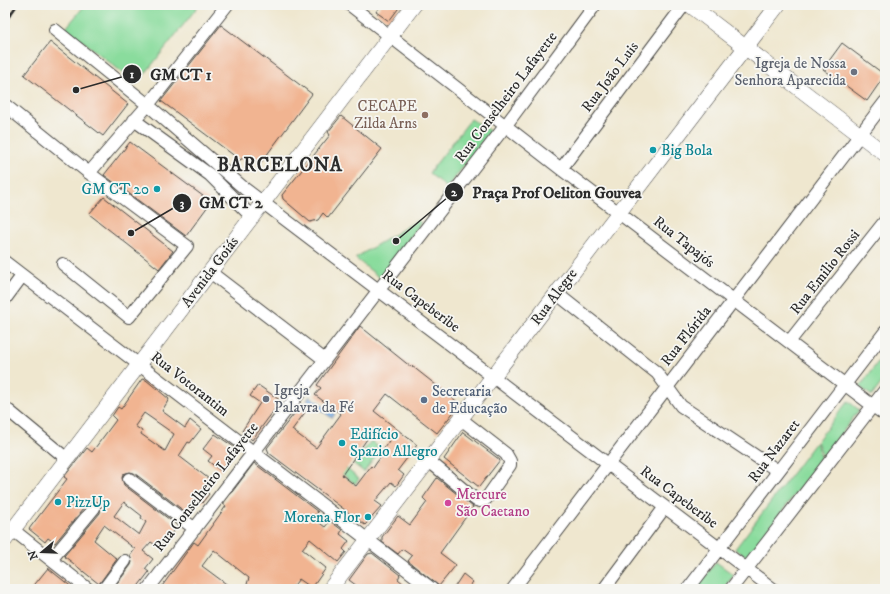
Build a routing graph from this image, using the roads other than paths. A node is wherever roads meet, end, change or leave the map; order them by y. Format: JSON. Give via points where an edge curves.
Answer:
{"nodes":[{"id":1,"x":227,"y":5,"type":"edge"},
{"id":2,"x":350,"y":5,"type":"edge"},
{"id":3,"x":414,"y":5,"type":"edge"},
{"id":4,"x":595,"y":5,"type":"edge"},
{"id":5,"x":684,"y":5,"type":"edge"},
{"id":6,"x":690,"y":5,"type":"edge"},
{"id":7,"x":778,"y":5,"type":"edge"},
{"id":8,"x":55,"y":30,"type":"dead end"},
{"id":9,"x":391,"y":36,"type":"junction"},
{"id":10,"x":746,"y":48,"type":"junction"},
{"id":11,"x":885,"y":102,"type":"edge"},
{"id":12,"x":5,"y":105,"type":"edge"},
{"id":13,"x":148,"y":105,"type":"junction"},
{"id":14,"x":134,"y":120,"type":"junction"},
{"id":15,"x":506,"y":125,"type":"junction"},
{"id":16,"x":860,"y":135,"type":"junction"},
{"id":17,"x":885,"y":154,"type":"edge"},
{"id":18,"x":561,"y":169,"type":"junction"},
{"id":19,"x":89,"y":173,"type":"junction"},
{"id":20,"x":263,"y":203,"type":"junction"},
{"id":21,"x":619,"y":212,"type":"junction"},
{"id":22,"x":252,"y":217,"type":"junction"},
{"id":23,"x":885,"y":221,"type":"edge"},
{"id":24,"x":5,"y":262,"type":"edge"},
{"id":25,"x":63,"y":264,"type":"dead end"},
{"id":26,"x":210,"y":272,"type":"junction"},
{"id":27,"x":22,"y":276,"type":"junction"},
{"id":28,"x":379,"y":289,"type":"junction"},
{"id":29,"x":556,"y":293,"type":"junction"},
{"id":30,"x":5,"y":299,"type":"edge"},
{"id":31,"x":734,"y":300,"type":"junction"},
{"id":32,"x":885,"y":332,"type":"edge"},
{"id":33,"x":789,"y":342,"type":"junction"},
{"id":34,"x":325,"y":360,"type":"junction"},
{"id":35,"x":140,"y":364,"type":"junction"},
{"id":36,"x":494,"y":378,"type":"junction"},
{"id":37,"x":844,"y":385,"type":"junction"},
{"id":38,"x":666,"y":387,"type":"junction"},
{"id":39,"x":885,"y":390,"type":"edge"},
{"id":40,"x":873,"y":406,"type":"junction"},
{"id":41,"x":9,"y":412,"type":"dead end"},
{"id":42,"x":885,"y":415,"type":"edge"},
{"id":43,"x":461,"y":419,"type":"junction"},
{"id":44,"x":253,"y":454,"type":"junction"},
{"id":45,"x":67,"y":459,"type":"junction"},
{"id":46,"x":429,"y":461,"type":"junction"},
{"id":47,"x":609,"y":465,"type":"junction"},
{"id":48,"x":778,"y":471,"type":"junction"},
{"id":49,"x":129,"y":479,"type":"dead end"},
{"id":50,"x":665,"y":507,"type":"junction"},
{"id":51,"x":94,"y":508,"type":"dead end"},
{"id":52,"x":195,"y":529,"type":"junction"},
{"id":53,"x":8,"y":531,"type":"edge"},
{"id":54,"x":368,"y":539,"type":"junction"},
{"id":55,"x":720,"y":548,"type":"junction"},
{"id":56,"x":51,"y":560,"type":"junction"},
{"id":57,"x":125,"y":561,"type":"dead end"},
{"id":58,"x":746,"y":569,"type":"junction"},
{"id":59,"x":88,"y":589,"type":"edge"},
{"id":60,"x":104,"y":589,"type":"edge"},
{"id":61,"x":148,"y":589,"type":"edge"},
{"id":62,"x":330,"y":589,"type":"edge"},
{"id":63,"x":432,"y":589,"type":"edge"},
{"id":64,"x":513,"y":589,"type":"edge"},
{"id":65,"x":604,"y":589,"type":"edge"},
{"id":66,"x":688,"y":589,"type":"edge"},
{"id":67,"x":731,"y":589,"type":"edge"},
{"id":68,"x":773,"y":589,"type":"edge"}],
"edges":[{"from":1,"to":13,"type":"street"},
{"from":2,"to":9,"type":"street","name":"Rua Tapajós"},
{"from":3,"to":9,"type":"main road","name":"Avenida Goiás"},
{"from":4,"to":15,"type":"street","name":"Rua Conselheiro Lafayette"},
{"from":5,"to":18,"type":"street","name":"Rua João Luis"},
{"from":6,"to":10,"type":"main road"},
{"from":7,"to":10,"type":"main road","name":"Rua Alegre"},
{"from":8,"to":13,"type":"street","name":"Rua Capeberibe"},
{"from":9,"to":15,"type":"street","name":"Rua Tapajós"},
{"from":9,"to":20,"type":"main road","name":"Avenida Goiás"},
{"from":10,"to":16,"type":"main road"},
{"from":10,"to":21,"type":"main road","name":"Rua Alegre"},
{"from":11,"to":16,"type":"street","name":"Rua Flórida"},
{"from":12,"to":19,"type":"street"},
{"from":13,"to":14,"type":"street"},
{"from":13,"to":20,"type":"street","name":"Rua Capeberibe"},
{"from":14,"to":19,"type":"street"},
{"from":14,"to":22,"type":"street","via":[[210,175]]},
{"from":15,"to":18,"type":"street","name":"Rua Tapajós"},
{"from":15,"to":28,"type":"street","name":"Rua Conselheiro Lafayette"},
{"from":16,"to":17,"type":"main road"},
{"from":16,"to":31,"type":"street","name":"Rua Flórida"},
{"from":18,"to":21,"type":"street","name":"Rua Tapajós"},
{"from":19,"to":25,"type":"street","via":[[187,246],[129,317]]},
{"from":20,"to":22,"type":"main road","name":"Avenida Goiás"},
{"from":20,"to":28,"type":"street","name":"Rua Capeberibe"},
{"from":21,"to":29,"type":"main road","name":"Rua Alegre"},
{"from":21,"to":31,"type":"street","name":"Rua Tapajós"},
{"from":22,"to":26,"type":"main road","name":"Avenida Goiás"},
{"from":23,"to":33,"type":"street","name":"Rua Emilio Rossi"},
{"from":24,"to":27,"type":"street","name":"Rua Votorantim"},
{"from":26,"to":34,"type":"street"},
{"from":26,"to":35,"type":"main road","name":"Avenida Goiás"},
{"from":27,"to":30,"type":"street"},
{"from":27,"to":35,"type":"street","name":"Rua Votorantim"},
{"from":28,"to":34,"type":"street","name":"Rua Conselheiro Lafayette"},
{"from":28,"to":36,"type":"street","name":"Rua Capeberibe"},
{"from":29,"to":36,"type":"main road","name":"Rua Alegre"},
{"from":29,"to":38,"type":"street","via":[[657,373]]},
{"from":31,"to":33,"type":"street","name":"Rua Tapajós"},
{"from":31,"to":38,"type":"street","name":"Rua Flórida"},
{"from":32,"to":37,"type":"street","name":"Rua Nazaret"},
{"from":33,"to":37,"type":"street","name":"Rua Tapajós"},
{"from":34,"to":44,"type":"street","name":"Rua Conselheiro Lafayette"},
{"from":35,"to":44,"type":"street","name":"Rua Votorantim"},
{"from":35,"to":45,"type":"main road","name":"Avenida Goiás"},
{"from":36,"to":43,"type":"main road","name":"Rua Alegre"},
{"from":36,"to":47,"type":"street","name":"Rua Capeberibe"},
{"from":37,"to":40,"type":"street","name":"Rua Tapajós"},
{"from":37,"to":48,"type":"street","name":"Rua Nazaret"},
{"from":38,"to":47,"type":"street","name":"Rua Flórida"},
{"from":38,"to":48,"type":"street","via":[[681,406]]},
{"from":39,"to":40,"type":"street"},
{"from":40,"to":42,"type":"street","name":"Rua Tapajós"},
{"from":40,"to":58,"type":"street"},
{"from":41,"to":45,"type":"street"},
{"from":43,"to":46,"type":"main road","name":"Rua Alegre"},
{"from":43,"to":46,"type":"street","via":[[506,454],[510,461],[510,465],[486,499],[480,502],[476,500]]},
{"from":44,"to":52,"type":"street","name":"Rua Conselheiro Lafayette"},
{"from":44,"to":54,"type":"street","name":"Rua Votorantim"},
{"from":45,"to":53,"type":"main road","name":"Avenida Goiás"},
{"from":46,"to":54,"type":"main road","name":"Rua Alegre"},
{"from":47,"to":50,"type":"street","name":"Rua Capeberibe"},
{"from":47,"to":64,"type":"street","name":"Rua Flórida"},
{"from":48,"to":55,"type":"street","name":"Rua Nazaret"},
{"from":49,"to":52,"type":"street"},
{"from":50,"to":55,"type":"street","name":"Rua Capeberibe"},
{"from":50,"to":65,"type":"street"},
{"from":51,"to":56,"type":"street"},
{"from":52,"to":61,"type":"street","name":"Rua Conselheiro Lafayette"},
{"from":53,"to":56,"type":"street"},
{"from":54,"to":62,"type":"main road","name":"Rua Alegre"},
{"from":54,"to":63,"type":"street","name":"Rua Votorantim"},
{"from":55,"to":58,"type":"street","name":"Rua Capeberibe"},
{"from":55,"to":66,"type":"street","name":"Rua Nazaret"},
{"from":56,"to":59,"type":"street"},
{"from":57,"to":60,"type":"street"},
{"from":58,"to":67,"type":"street"},
{"from":58,"to":68,"type":"street","name":"Rua Capeberibe"}]}
